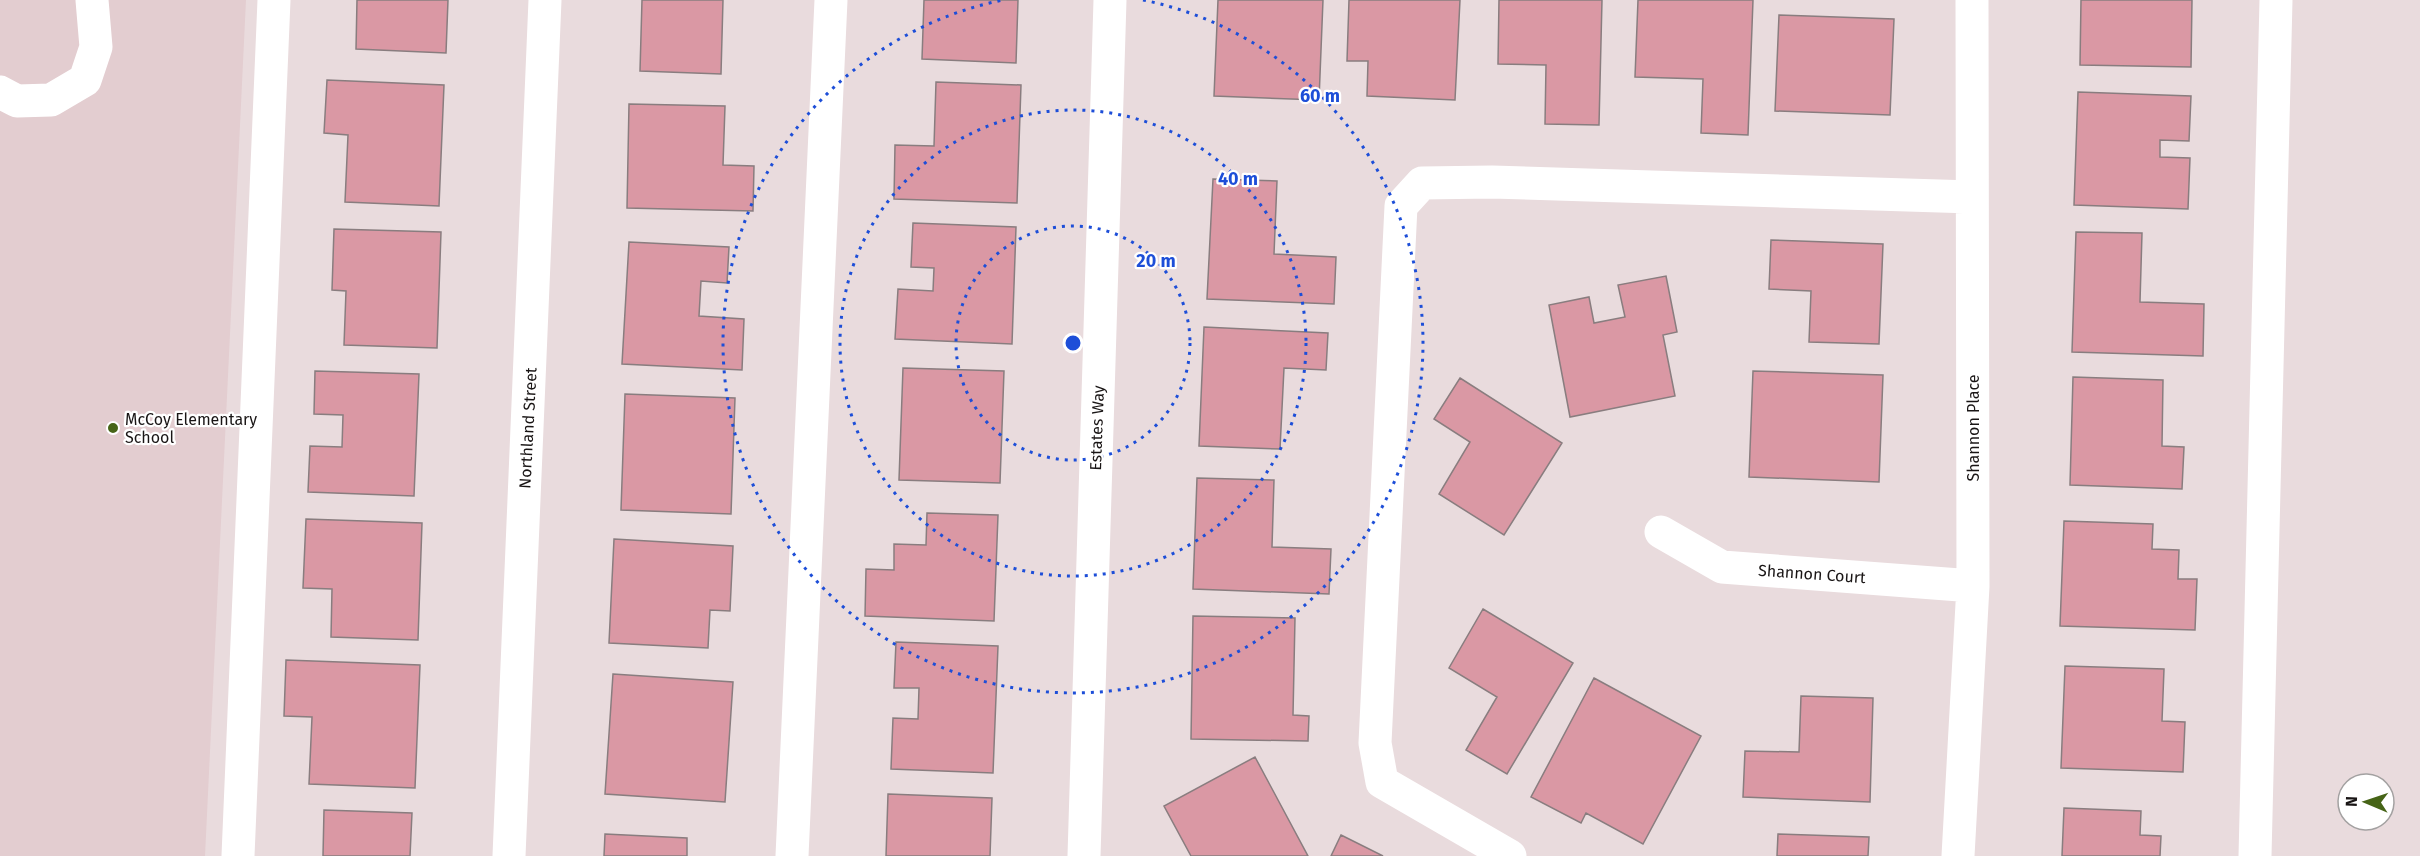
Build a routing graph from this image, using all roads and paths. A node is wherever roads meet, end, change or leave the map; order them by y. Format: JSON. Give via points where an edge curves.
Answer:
{"nodes":[{"id":1,"x":92,"y":0,"type":"edge"},
{"id":2,"x":274,"y":0,"type":"edge"},
{"id":3,"x":545,"y":0,"type":"edge"},
{"id":4,"x":831,"y":0,"type":"edge"},
{"id":5,"x":1110,"y":0,"type":"edge"},
{"id":6,"x":1972,"y":0,"type":"edge"},
{"id":7,"x":2276,"y":0,"type":"edge"},
{"id":8,"x":0,"y":92,"type":"edge"},
{"id":9,"x":1972,"y":197,"type":"junction"},
{"id":10,"x":1661,"y":532,"type":"dead end"},
{"id":11,"x":1973,"y":586,"type":"junction"},
{"id":12,"x":238,"y":856,"type":"edge"},
{"id":13,"x":509,"y":856,"type":"edge"},
{"id":14,"x":792,"y":856,"type":"edge"},
{"id":15,"x":1084,"y":856,"type":"edge"},
{"id":16,"x":1510,"y":856,"type":"edge"},
{"id":17,"x":1958,"y":856,"type":"edge"},
{"id":18,"x":2255,"y":856,"type":"edge"}],
"edges":[{"from":1,"to":8,"type":"street","via":[[96,47],[85,80],[51,100],[17,101]]},
{"from":2,"to":12,"type":"street"},
{"from":3,"to":13,"type":"street","name":"Northland Street"},
{"from":4,"to":14,"type":"street"},
{"from":5,"to":15,"type":"street","name":"Estates Way"},
{"from":6,"to":9,"type":"street","name":"Shannon Place"},
{"from":7,"to":18,"type":"street"},
{"from":9,"to":11,"type":"street","name":"Shannon Place"},
{"from":9,"to":16,"type":"street","via":[[1422,183],[1401,207],[1375,743],[1382,782]]},
{"from":10,"to":11,"type":"street","name":"Shannon Court","via":[[1722,567]]},
{"from":11,"to":17,"type":"street","name":"Shannon Place"}]}
